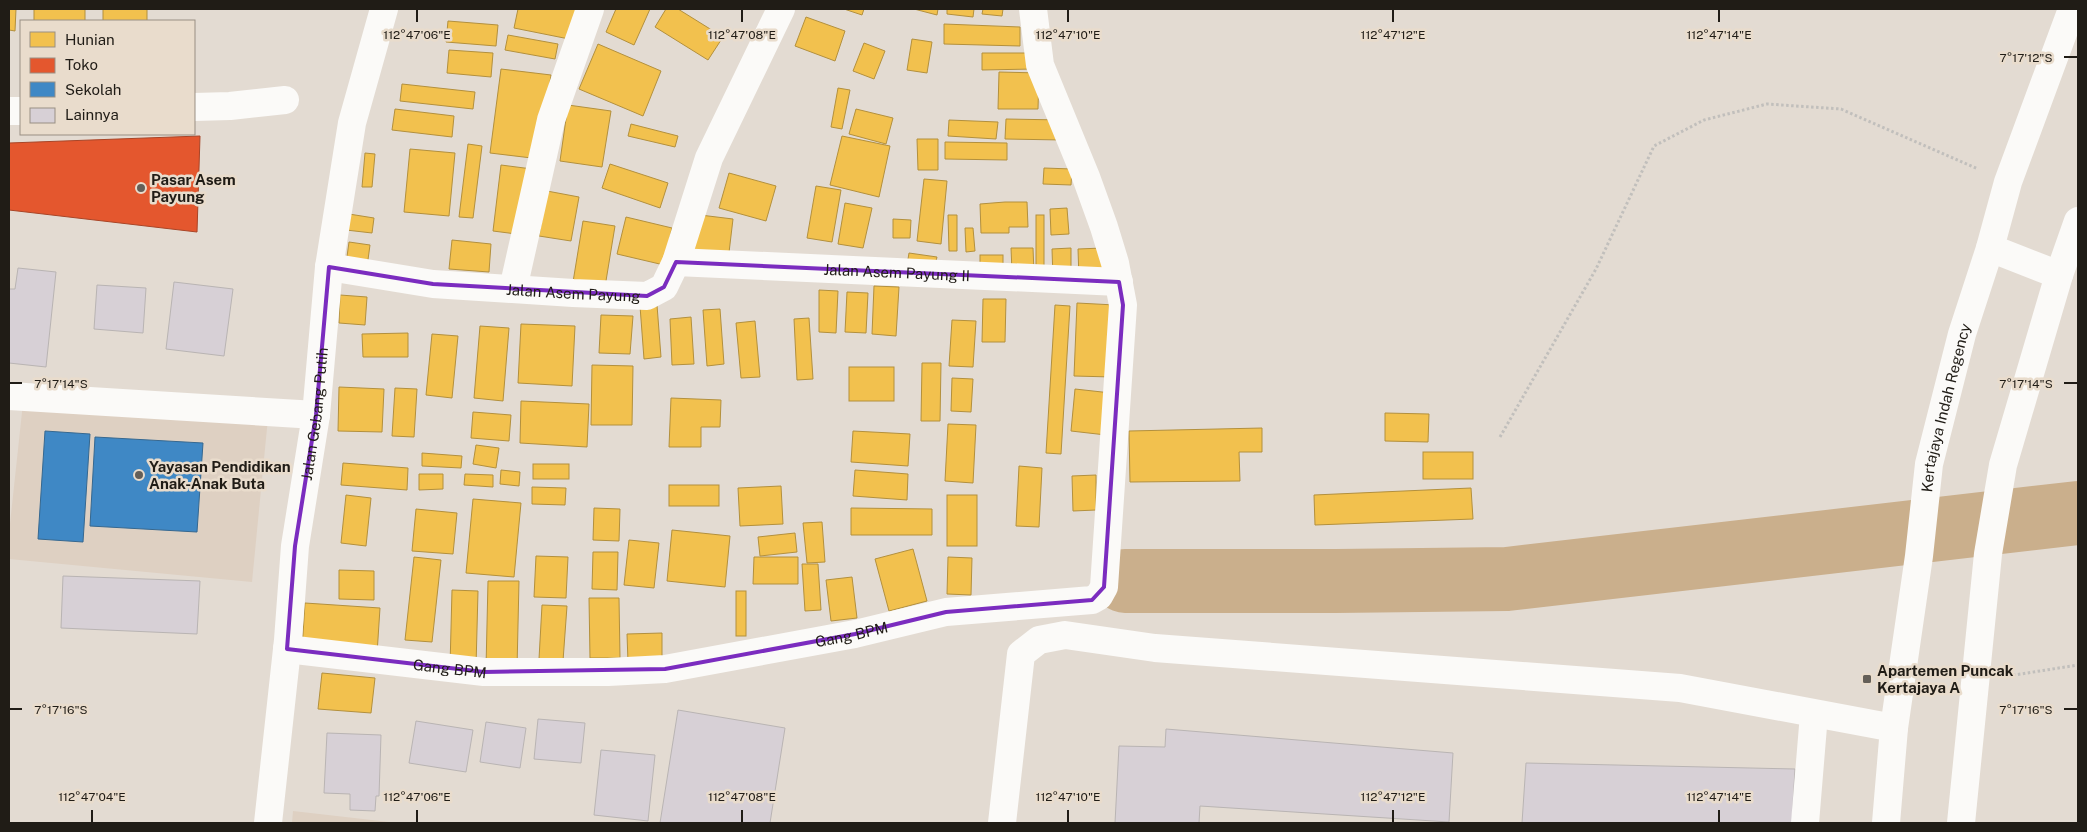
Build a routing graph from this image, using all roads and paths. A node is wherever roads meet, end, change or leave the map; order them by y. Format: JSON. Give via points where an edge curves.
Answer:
{"nodes":[{"id":1,"x":384,"y":9,"type":"edge"},
{"id":2,"x":590,"y":9,"type":"edge"},
{"id":3,"x":781,"y":9,"type":"edge"},
{"id":4,"x":1033,"y":9,"type":"edge"},
{"id":5,"x":2072,"y":9,"type":"edge"},
{"id":6,"x":285,"y":100,"type":"dead end"},
{"id":7,"x":195,"y":107,"type":"edge"},
{"id":8,"x":2008,"y":182,"type":"junction"},
{"id":9,"x":2078,"y":221,"type":"edge"},
{"id":10,"x":1990,"y":248,"type":"junction"},
{"id":11,"x":676,"y":262,"type":"junction"},
{"id":12,"x":329,"y":267,"type":"junction"},
{"id":13,"x":2060,"y":275,"type":"junction"},
{"id":14,"x":1119,"y":282,"type":"junction"},
{"id":15,"x":513,"y":289,"type":"junction"},
{"id":16,"x":9,"y":396,"type":"edge"},
{"id":17,"x":316,"y":415,"type":"junction"},
{"id":18,"x":1500,"y":436,"type":"dead end"},
{"id":19,"x":287,"y":650,"type":"junction"},
{"id":20,"x":2078,"y":665,"type":"edge"},
{"id":21,"x":1975,"y":682,"type":"junction"},
{"id":22,"x":1814,"y":714,"type":"junction"},
{"id":23,"x":1894,"y":728,"type":"junction"},
{"id":24,"x":268,"y":823,"type":"edge"},
{"id":25,"x":1002,"y":823,"type":"edge"},
{"id":26,"x":1805,"y":823,"type":"edge"},
{"id":27,"x":1886,"y":823,"type":"edge"},
{"id":28,"x":1961,"y":823,"type":"edge"}],
"edges":[{"from":1,"to":12,"type":"street","name":"Jalan Gebang Putih","via":[[352,123]]},
{"from":2,"to":15,"type":"street","via":[[551,120]]},
{"from":3,"to":11,"type":"street","name":"Jalan Asem Payung","via":[[709,158]]},
{"from":4,"to":14,"type":"street","name":"Gang BPM","via":[[1040,65],[1104,226]]},
{"from":5,"to":8,"type":"street","name":"Kertajaya Indah Regency"},
{"from":6,"to":7,"type":"street"},
{"from":8,"to":10,"type":"street","name":"Kertajaya Indah Regency"},
{"from":8,"to":18,"type":"path","via":[[1841,109],[1767,104],[1704,120],[1654,146],[1596,269]]},
{"from":9,"to":13,"type":"street"},
{"from":10,"to":13,"type":"street"},
{"from":10,"to":23,"type":"street","name":"Kertajaya Indah Regency","via":[[1962,334],[1929,464]]},
{"from":11,"to":14,"type":"street","name":"Jalan Asem Payung II"},
{"from":11,"to":15,"type":"street","name":"Jalan Asem Payung","via":[[664,287],[647,296]]},
{"from":12,"to":15,"type":"street","name":"Jalan Asem Payung","via":[[433,284]]},
{"from":12,"to":17,"type":"street","name":"Jalan Gebang Putih"},
{"from":13,"to":21,"type":"street","via":[[2003,465],[1988,554]]},
{"from":14,"to":19,"type":"street","name":"Gang BPM","via":[[1123,304],[1104,587],[1092,600],[946,612],[855,634],[665,669],[588,673],[474,671]]},
{"from":16,"to":17,"type":"street"},
{"from":17,"to":19,"type":"street","name":"Jalan Gebang Putih","via":[[295,546]]},
{"from":19,"to":24,"type":"street","name":"Jalan Gebang Putih"},
{"from":20,"to":21,"type":"path"},
{"from":21,"to":28,"type":"street"},
{"from":22,"to":23,"type":"street"},
{"from":22,"to":25,"type":"street","via":[[1680,688],[1155,648],[1066,635],[1039,640],[1021,654]]},
{"from":22,"to":26,"type":"street"},
{"from":23,"to":27,"type":"street","name":"Kertajaya Indah Regency"}]}
